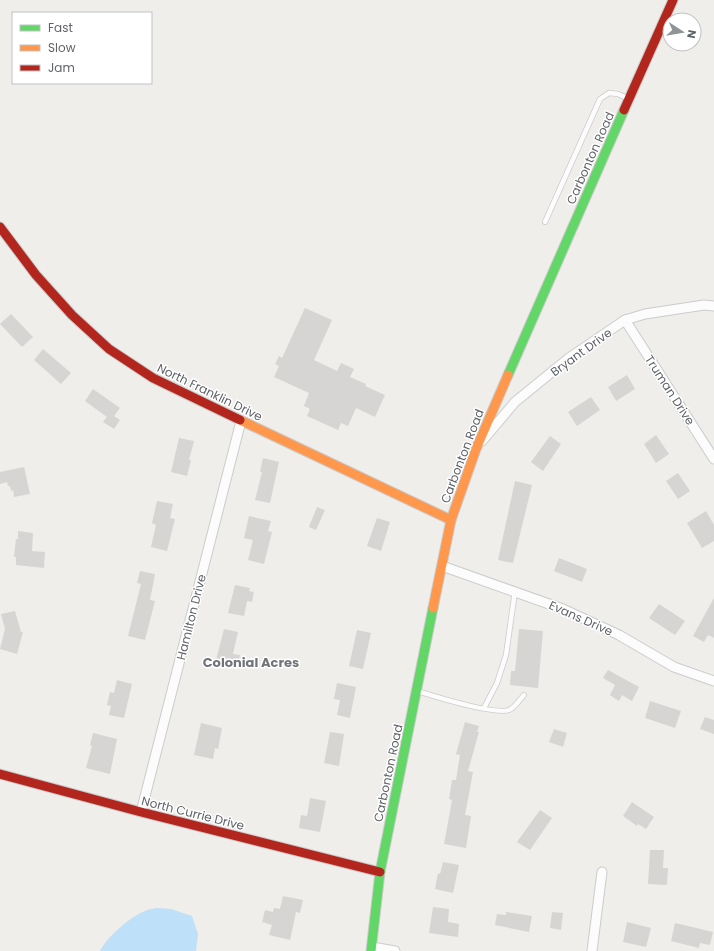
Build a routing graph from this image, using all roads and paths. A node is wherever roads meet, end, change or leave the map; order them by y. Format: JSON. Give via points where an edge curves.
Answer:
{"nodes":[{"id":1,"x":673,"y":0,"type":"edge"},
{"id":2,"x":629,"y":99,"type":"junction"},
{"id":3,"x":545,"y":222,"type":"dead end"},
{"id":4,"x":0,"y":227,"type":"edge"},
{"id":5,"x":714,"y":306,"type":"edge"},
{"id":6,"x":625,"y":320,"type":"junction"},
{"id":7,"x":241,"y":421,"type":"junction"},
{"id":8,"x":476,"y":449,"type":"junction"},
{"id":9,"x":714,"y":459,"type":"edge"},
{"id":10,"x":451,"y":520,"type":"junction"},
{"id":11,"x":442,"y":566,"type":"junction"},
{"id":12,"x":514,"y":592,"type":"junction"},
{"id":13,"x":714,"y":681,"type":"edge"},
{"id":14,"x":417,"y":691,"type":"junction"},
{"id":15,"x":524,"y":695,"type":"dead end"},
{"id":16,"x":484,"y":708,"type":"junction"},
{"id":17,"x":0,"y":774,"type":"edge"},
{"id":18,"x":141,"y":812,"type":"junction"},
{"id":19,"x":380,"y":872,"type":"junction"},
{"id":20,"x":602,"y":872,"type":"dead end"},
{"id":21,"x":372,"y":949,"type":"edge"},
{"id":22,"x":395,"y":951,"type":"edge"},
{"id":23,"x":592,"y":951,"type":"edge"}],
"edges":[{"from":1,"to":2,"type":"street","name":"Carbonton Road"},
{"from":2,"to":3,"type":"lane","via":[[609,93],[600,99]]},
{"from":2,"to":8,"type":"street","name":"Carbonton Road"},
{"from":4,"to":7,"type":"street","name":"North Franklin Drive","via":[[36,275],[72,315],[109,349],[153,378]]},
{"from":5,"to":6,"type":"street","name":"Bryant Drive","via":[[704,305],[645,314]]},
{"from":6,"to":8,"type":"street","name":"Bryant Drive","via":[[569,358],[515,402]]},
{"from":6,"to":9,"type":"street","name":"Truman Drive"},
{"from":7,"to":10,"type":"street","name":"North Franklin Drive"},
{"from":7,"to":18,"type":"street","name":"Hamilton Drive"},
{"from":8,"to":10,"type":"street","name":"Carbonton Road"},
{"from":10,"to":11,"type":"street","name":"Carbonton Road"},
{"from":11,"to":12,"type":"street","name":"Evans Drive"},
{"from":11,"to":14,"type":"street","name":"Carbonton Road"},
{"from":12,"to":13,"type":"street","name":"Evans Drive","via":[[563,609],[619,635],[674,666]]},
{"from":12,"to":16,"type":"lane","via":[[506,655],[497,683]]},
{"from":14,"to":16,"type":"lane","via":[[449,702]]},
{"from":14,"to":19,"type":"street","name":"Carbonton Road"},
{"from":15,"to":16,"type":"lane","via":[[512,709],[501,711]]},
{"from":17,"to":18,"type":"street","name":"North Currie Drive"},
{"from":18,"to":19,"type":"street","name":"North Currie Drive"},
{"from":19,"to":21,"type":"street","name":"Carbonton Road"},
{"from":20,"to":23,"type":"street"},
{"from":21,"to":22,"type":"street"}]}
